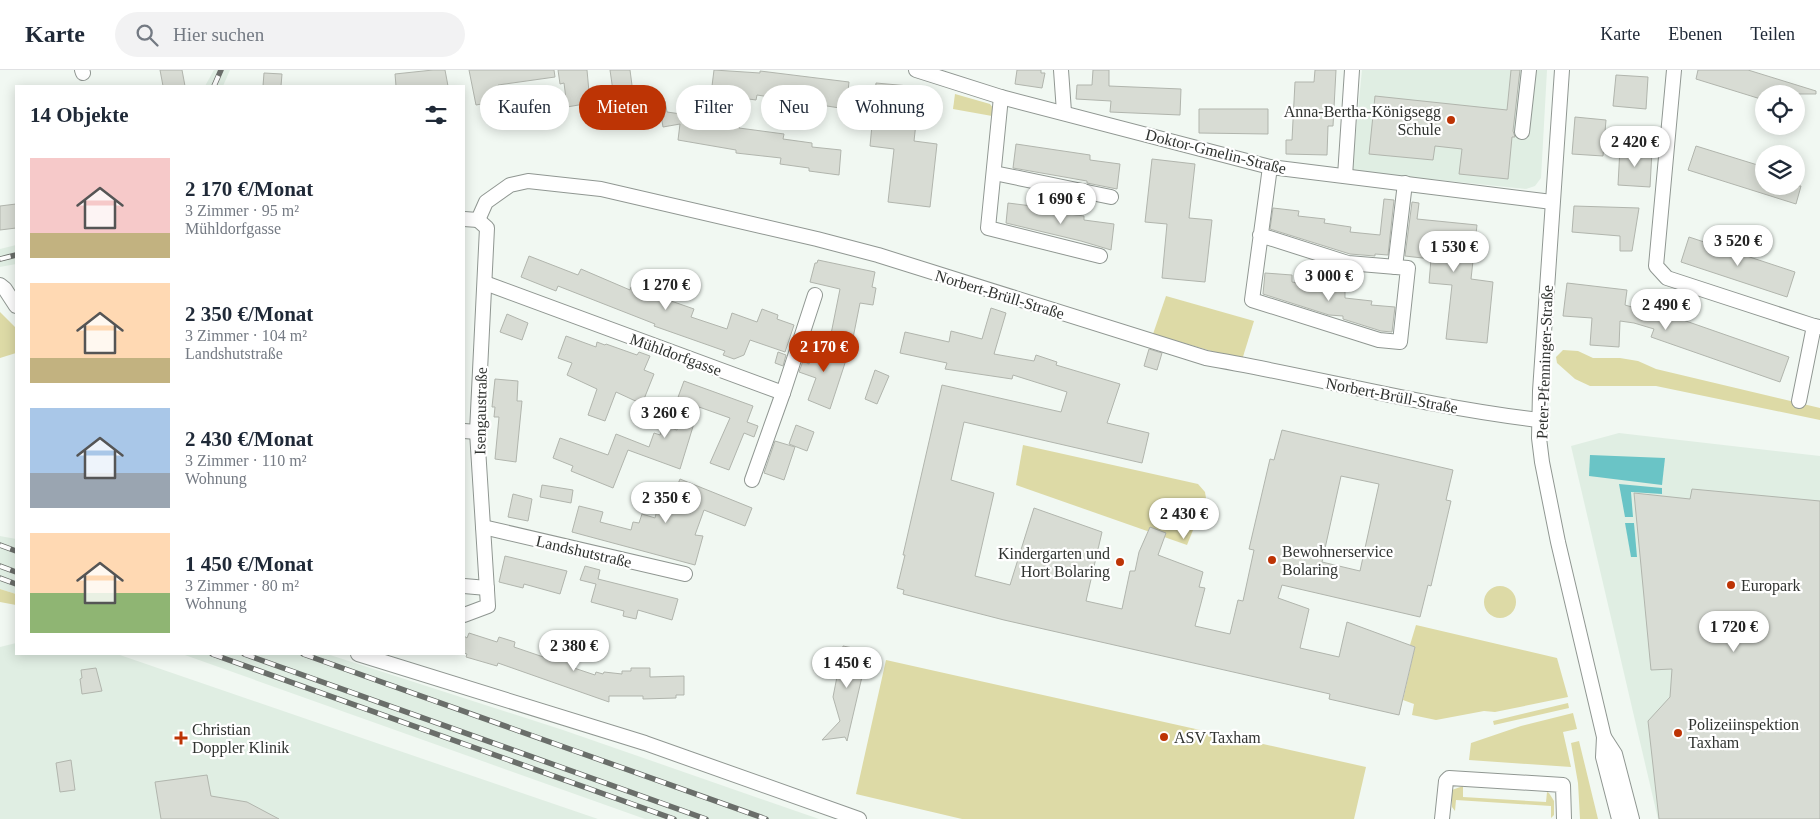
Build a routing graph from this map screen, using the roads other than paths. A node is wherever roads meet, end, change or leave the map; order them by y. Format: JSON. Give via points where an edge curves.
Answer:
{"nodes":[{"id":1,"x":916,"y":70,"type":"edge"},
{"id":2,"x":1061,"y":70,"type":"edge"},
{"id":3,"x":1352,"y":70,"type":"edge"},
{"id":4,"x":1529,"y":70,"type":"edge"},
{"id":5,"x":1562,"y":70,"type":"edge"},
{"id":6,"x":1674,"y":70,"type":"edge"},
{"id":7,"x":1001,"y":97,"type":"junction"},
{"id":8,"x":1064,"y":112,"type":"junction"},
{"id":9,"x":1522,"y":132,"type":"dead end"},
{"id":10,"x":1270,"y":167,"type":"junction"},
{"id":11,"x":994,"y":173,"type":"junction"},
{"id":12,"x":1346,"y":176,"type":"junction"},
{"id":13,"x":1405,"y":183,"type":"junction"},
{"id":14,"x":1111,"y":197,"type":"dead end"},
{"id":15,"x":1552,"y":202,"type":"junction"},
{"id":16,"x":471,"y":219,"type":"edge"},
{"id":17,"x":1260,"y":235,"type":"junction"},
{"id":18,"x":1100,"y":256,"type":"dead end"},
{"id":19,"x":1395,"y":267,"type":"junction"},
{"id":20,"x":485,"y":283,"type":"junction"},
{"id":21,"x":5,"y":288,"type":"edge"},
{"id":22,"x":815,"y":295,"type":"dead end"},
{"id":23,"x":15,"y":304,"type":"edge"},
{"id":24,"x":1817,"y":327,"type":"edge"},
{"id":25,"x":783,"y":393,"type":"junction"},
{"id":26,"x":1799,"y":401,"type":"dead end"},
{"id":27,"x":1539,"y":420,"type":"junction"},
{"id":28,"x":470,"y":432,"type":"edge"},
{"id":29,"x":752,"y":480,"type":"dead end"},
{"id":30,"x":483,"y":527,"type":"junction"},
{"id":31,"x":685,"y":574,"type":"dead end"},
{"id":32,"x":465,"y":578,"type":"edge"},
{"id":33,"x":487,"y":584,"type":"junction"},
{"id":34,"x":465,"y":586,"type":"edge"},
{"id":35,"x":465,"y":615,"type":"edge"},
{"id":36,"x":370,"y":655,"type":"edge"},
{"id":37,"x":1604,"y":737,"type":"junction"},
{"id":38,"x":859,"y":819,"type":"edge"},
{"id":39,"x":1442,"y":819,"type":"edge"},
{"id":40,"x":1564,"y":819,"type":"edge"},
{"id":41,"x":1619,"y":819,"type":"edge"},
{"id":42,"x":1632,"y":819,"type":"edge"}],
"edges":[{"from":1,"to":7,"type":"street","name":"Doktor-Gmelin-Straße"},
{"from":2,"to":8,"type":"street"},
{"from":3,"to":12,"type":"street"},
{"from":4,"to":9,"type":"street"},
{"from":5,"to":15,"type":"street","name":"Peter-Pfenninger-Straße"},
{"from":6,"to":24,"type":"street","via":[[1655,260],[1658,270],[1667,278]]},
{"from":7,"to":8,"type":"street","name":"Doktor-Gmelin-Straße"},
{"from":7,"to":11,"type":"street"},
{"from":8,"to":10,"type":"street","name":"Doktor-Gmelin-Straße"},
{"from":10,"to":12,"type":"street","name":"Doktor-Gmelin-Straße"},
{"from":10,"to":17,"type":"street"},
{"from":11,"to":14,"type":"street"},
{"from":11,"to":18,"type":"street","via":[[988,228]]},
{"from":12,"to":13,"type":"street","name":"Doktor-Gmelin-Straße"},
{"from":13,"to":15,"type":"street","name":"Doktor-Gmelin-Straße"},
{"from":13,"to":19,"type":"street"},
{"from":15,"to":27,"type":"street","name":"Peter-Pfenninger-Straße"},
{"from":16,"to":20,"type":"street","name":"Isengaustraße","via":[[487,228]]},
{"from":16,"to":27,"type":"street","name":"Norbert-Brüll-Straße","via":[[486,202],[510,185],[528,182],[601,189],[878,256],[1206,358],[1441,406]]},
{"from":17,"to":19,"type":"street","via":[[1348,263]]},
{"from":17,"to":19,"type":"street","via":[[1252,300],[1379,340],[1400,342],[1408,268]]},
{"from":20,"to":25,"type":"street","name":"Mühldorfgasse"},
{"from":20,"to":28,"type":"street","name":"Isengaustraße"},
{"from":21,"to":23,"type":"street"},
{"from":22,"to":25,"type":"street"},
{"from":24,"to":26,"type":"street"},
{"from":25,"to":29,"type":"street"},
{"from":27,"to":37,"type":"street","name":"Peter-Pfenninger-Straße","via":[[1542,462],[1558,542]]},
{"from":28,"to":30,"type":"street","name":"Isengaustraße"},
{"from":30,"to":31,"type":"street","name":"Landshutstraße"},
{"from":30,"to":33,"type":"street","name":"Isengaustraße"},
{"from":32,"to":33,"type":"street"},
{"from":33,"to":34,"type":"street"},
{"from":33,"to":35,"type":"street","name":"Isengaustraße","via":[[488,606]]},
{"from":36,"to":38,"type":"street","via":[[646,744]]},
{"from":37,"to":41,"type":"street","name":"Peter-Pfenninger-Straße","via":[[1604,757]]},
{"from":37,"to":42,"type":"street","name":"Peter-Pfenninger-Straße","via":[[1615,754]]},
{"from":39,"to":40,"type":"street","via":[[1449,778],[1563,785]]}]}
